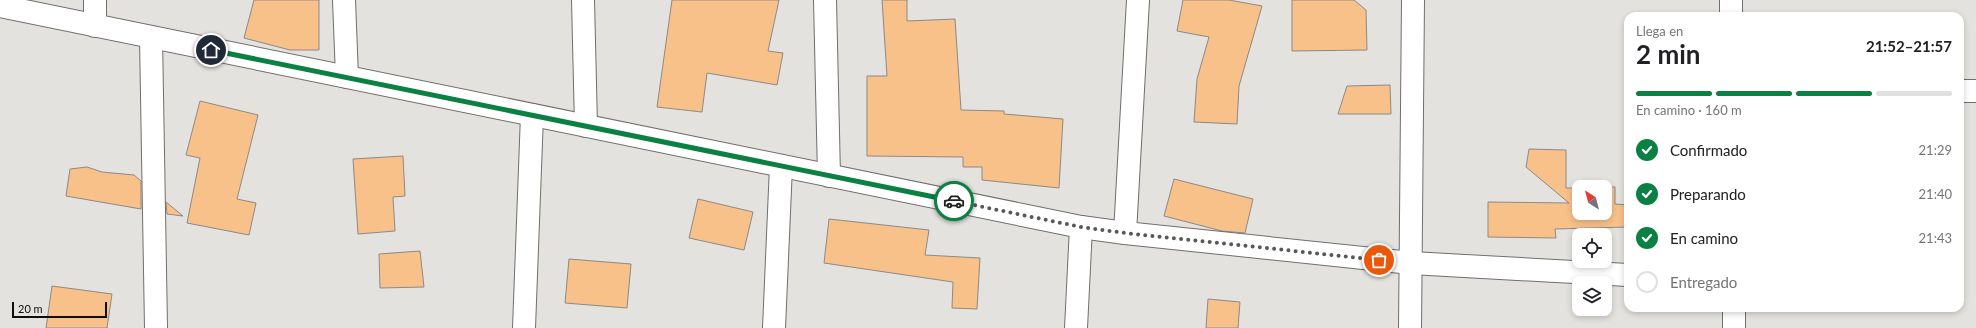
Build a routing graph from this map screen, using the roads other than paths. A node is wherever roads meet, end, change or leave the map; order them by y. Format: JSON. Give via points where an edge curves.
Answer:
{"nodes":[{"id":1,"x":95,"y":0,"type":"edge"},
{"id":2,"x":344,"y":0,"type":"edge"},
{"id":3,"x":583,"y":0,"type":"edge"},
{"id":4,"x":825,"y":0,"type":"edge"},
{"id":5,"x":1138,"y":0,"type":"edge"},
{"id":6,"x":1413,"y":0,"type":"edge"},
{"id":7,"x":1732,"y":0,"type":"edge"},
{"id":8,"x":0,"y":6,"type":"edge"},
{"id":9,"x":1732,"y":12,"type":"edge"},
{"id":10,"x":95,"y":26,"type":"junction"},
{"id":11,"x":151,"y":37,"type":"junction"},
{"id":12,"x":347,"y":77,"type":"junction"},
{"id":13,"x":1964,"y":91,"type":"edge"},
{"id":14,"x":1976,"y":91,"type":"edge"},
{"id":15,"x":532,"y":115,"type":"junction"},
{"id":16,"x":586,"y":126,"type":"junction"},
{"id":17,"x":781,"y":166,"type":"junction"},
{"id":18,"x":829,"y":176,"type":"junction"},
{"id":19,"x":1081,"y":227,"type":"junction"},
{"id":20,"x":1125,"y":233,"type":"junction"},
{"id":21,"x":1410,"y":263,"type":"junction"},
{"id":22,"x":1624,"y":275,"type":"edge"},
{"id":23,"x":1734,"y":312,"type":"edge"},
{"id":24,"x":156,"y":328,"type":"edge"},
{"id":25,"x":524,"y":328,"type":"edge"},
{"id":26,"x":774,"y":328,"type":"edge"},
{"id":27,"x":1076,"y":328,"type":"edge"},
{"id":28,"x":1410,"y":328,"type":"edge"},
{"id":29,"x":1734,"y":328,"type":"edge"}],
"edges":[{"from":1,"to":10,"type":"street"},
{"from":2,"to":12,"type":"street"},
{"from":3,"to":16,"type":"street"},
{"from":4,"to":18,"type":"street"},
{"from":5,"to":20,"type":"street"},
{"from":6,"to":21,"type":"street"},
{"from":7,"to":9,"type":"street"},
{"from":8,"to":10,"type":"street"},
{"from":10,"to":11,"type":"street"},
{"from":11,"to":12,"type":"street"},
{"from":11,"to":24,"type":"street"},
{"from":12,"to":15,"type":"street"},
{"from":13,"to":14,"type":"street"},
{"from":15,"to":16,"type":"street"},
{"from":15,"to":25,"type":"street"},
{"from":16,"to":17,"type":"street"},
{"from":17,"to":18,"type":"street"},
{"from":17,"to":26,"type":"street"},
{"from":18,"to":19,"type":"street"},
{"from":19,"to":20,"type":"street"},
{"from":19,"to":27,"type":"street"},
{"from":20,"to":21,"type":"street"},
{"from":21,"to":22,"type":"street"},
{"from":21,"to":28,"type":"street"},
{"from":23,"to":29,"type":"street"}]}
